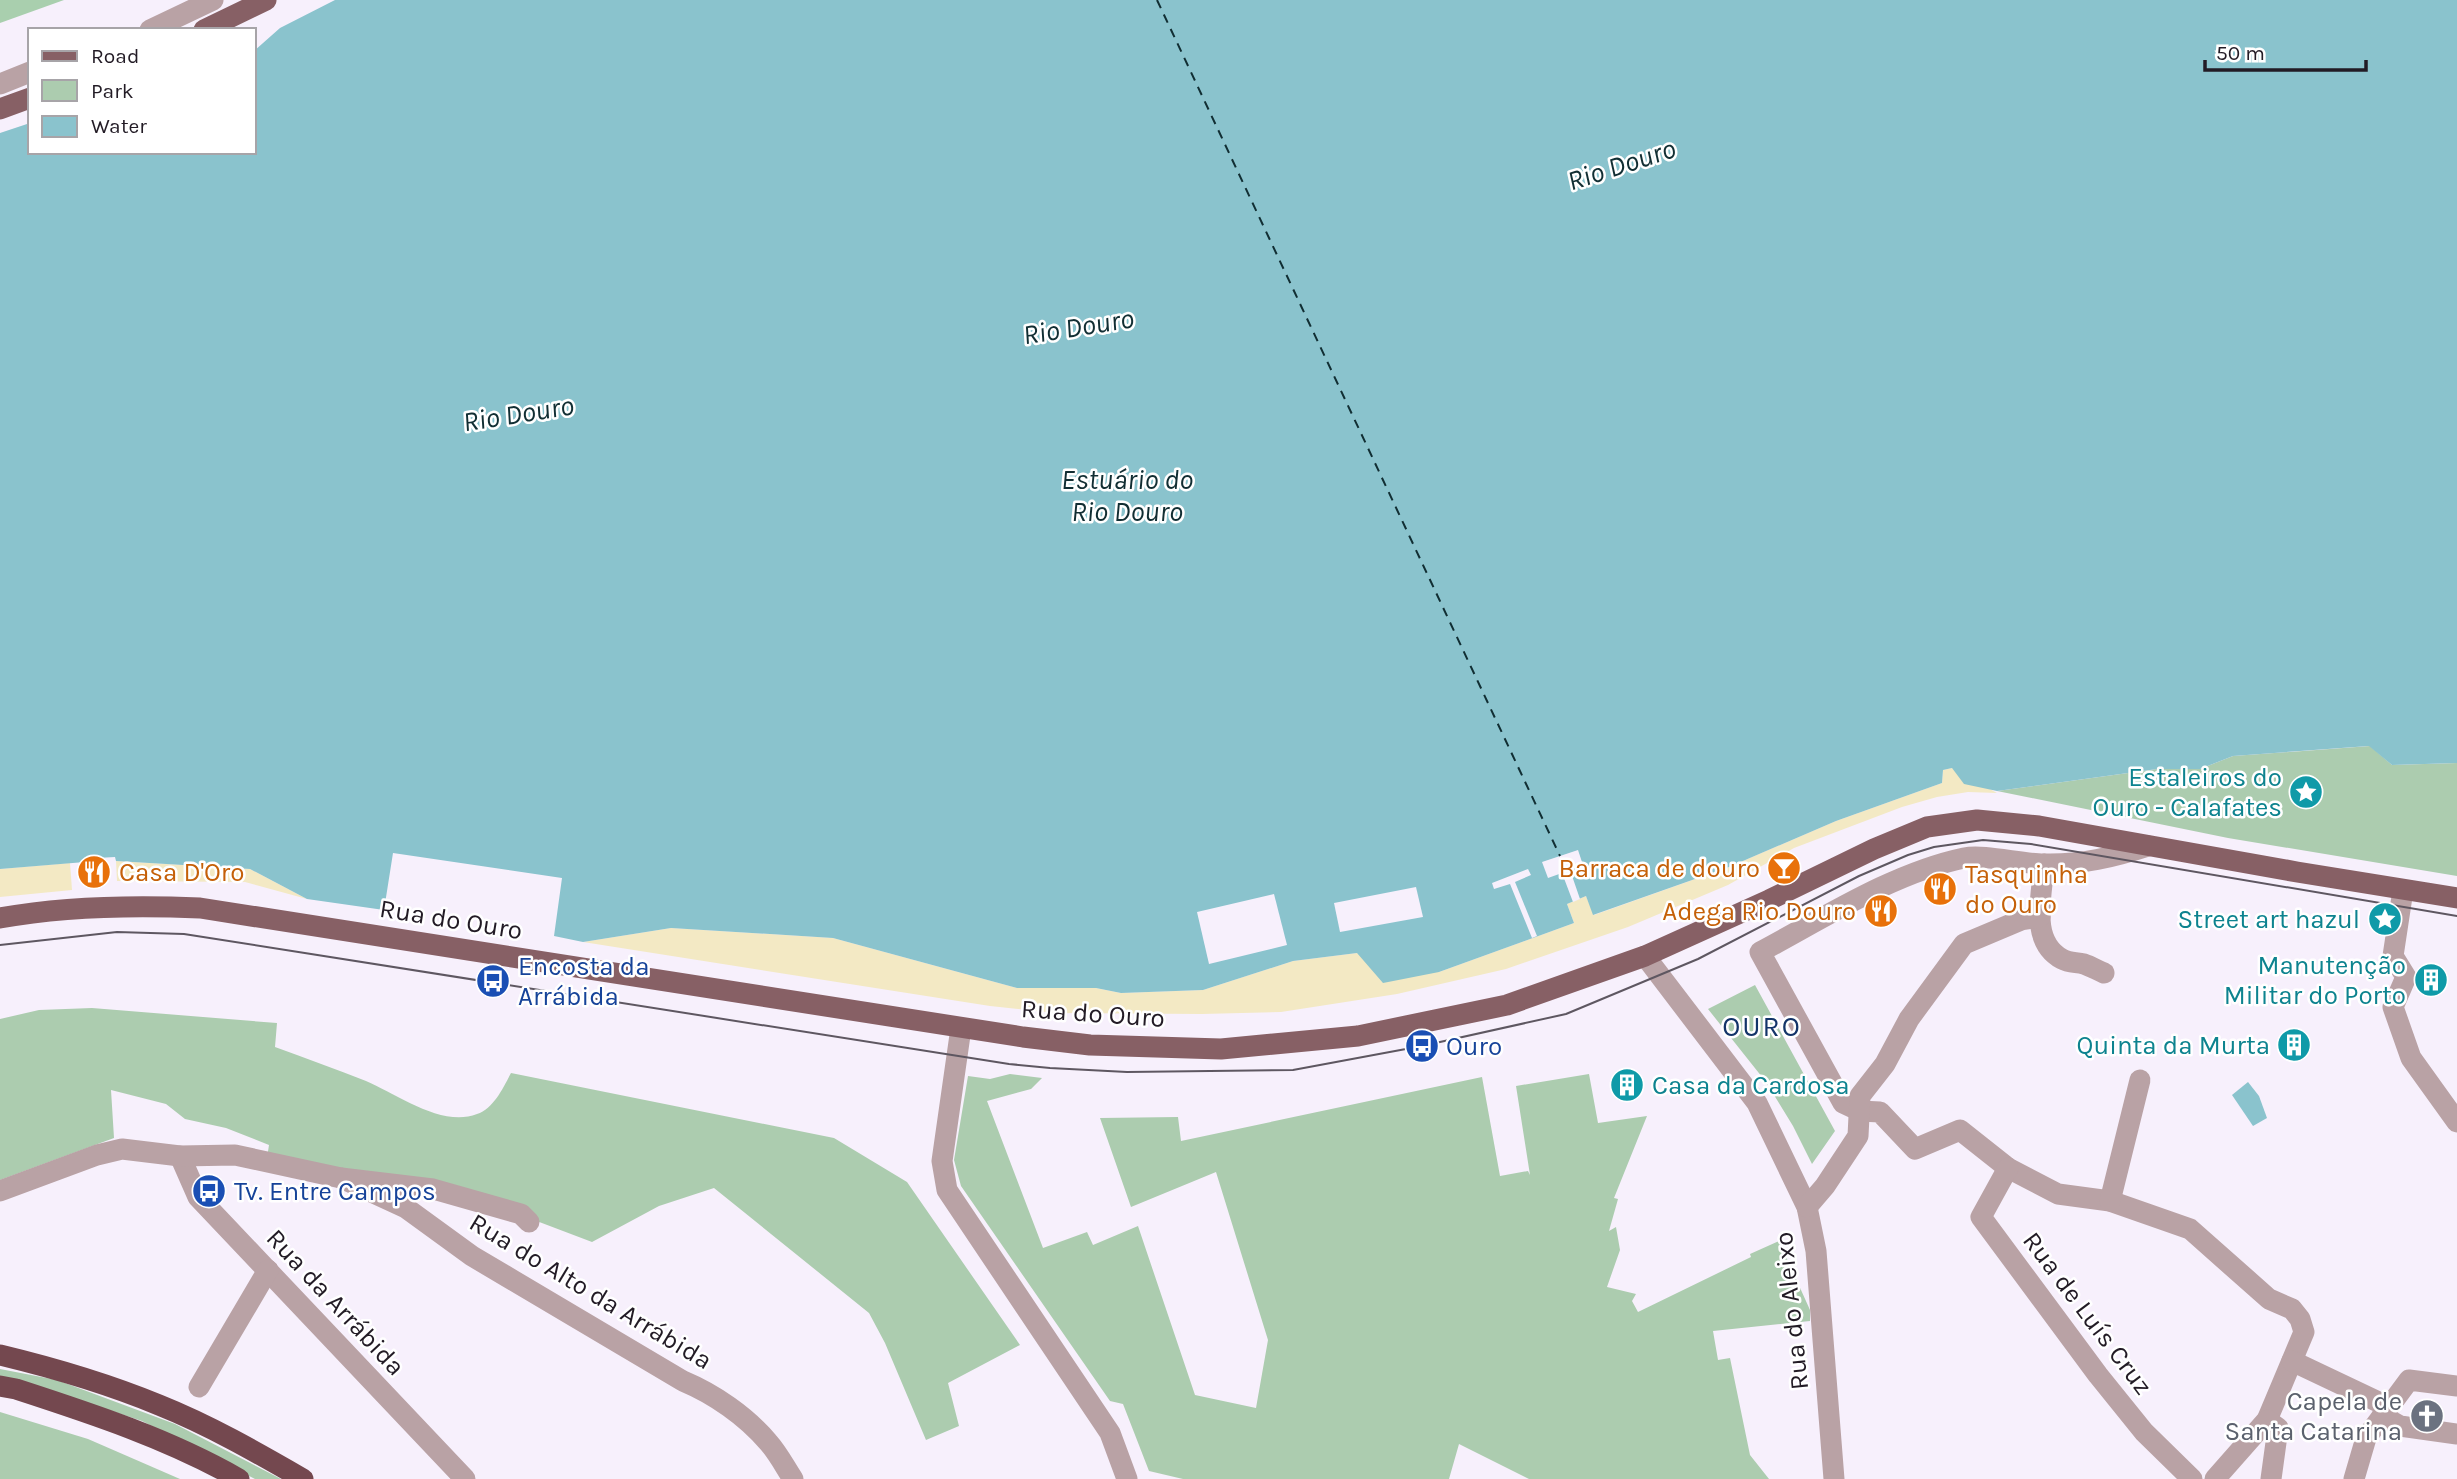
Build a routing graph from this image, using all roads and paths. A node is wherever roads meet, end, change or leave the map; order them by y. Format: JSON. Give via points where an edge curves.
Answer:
{"nodes":[{"id":1,"x":213,"y":0,"type":"edge"},
{"id":2,"x":266,"y":0,"type":"edge"},
{"id":3,"x":154,"y":28,"type":"edge"},
{"id":4,"x":208,"y":28,"type":"edge"},
{"id":5,"x":28,"y":73,"type":"edge"},
{"id":6,"x":0,"y":84,"type":"edge"},
{"id":7,"x":28,"y":99,"type":"edge"},
{"id":8,"x":0,"y":109,"type":"edge"},
{"id":9,"x":2148,"y":846,"type":"junction"},
{"id":10,"x":2044,"y":864,"type":"junction"},
{"id":11,"x":2403,"y":890,"type":"junction"},
{"id":12,"x":2457,"y":898,"type":"edge"},
{"id":13,"x":2040,"y":917,"type":"junction"},
{"id":14,"x":0,"y":918,"type":"edge"},
{"id":15,"x":1645,"y":956,"type":"junction"},
{"id":16,"x":2104,"y":973,"type":"dead end"},
{"id":17,"x":961,"y":1028,"type":"junction"},
{"id":18,"x":2140,"y":1080,"type":"dead end"},
{"id":19,"x":1860,"y":1111,"type":"junction"},
{"id":20,"x":2457,"y":1122,"type":"edge"},
{"id":21,"x":180,"y":1156,"type":"junction"},
{"id":22,"x":2008,"y":1168,"type":"junction"},
{"id":23,"x":341,"y":1178,"type":"junction"},
{"id":24,"x":0,"y":1191,"type":"edge"},
{"id":25,"x":2110,"y":1202,"type":"junction"},
{"id":26,"x":1807,"y":1208,"type":"junction"},
{"id":27,"x":529,"y":1222,"type":"dead end"},
{"id":28,"x":268,"y":1270,"type":"junction"},
{"id":29,"x":0,"y":1355,"type":"edge"},
{"id":30,"x":2292,"y":1361,"type":"junction"},
{"id":31,"x":0,"y":1386,"type":"edge"},
{"id":32,"x":2457,"y":1386,"type":"edge"},
{"id":33,"x":199,"y":1387,"type":"dead end"},
{"id":34,"x":2386,"y":1412,"type":"junction"},
{"id":35,"x":2267,"y":1420,"type":"junction"},
{"id":36,"x":2457,"y":1434,"type":"edge"},
{"id":37,"x":239,"y":1479,"type":"edge"},
{"id":38,"x":303,"y":1479,"type":"edge"},
{"id":39,"x":465,"y":1479,"type":"edge"},
{"id":40,"x":793,"y":1479,"type":"edge"},
{"id":41,"x":1127,"y":1479,"type":"edge"},
{"id":42,"x":1834,"y":1479,"type":"edge"},
{"id":43,"x":2192,"y":1479,"type":"edge"},
{"id":44,"x":2215,"y":1479,"type":"edge"},
{"id":45,"x":2271,"y":1479,"type":"edge"},
{"id":46,"x":2354,"y":1479,"type":"edge"}],
"edges":[{"from":1,"to":3,"type":"street"},
{"from":2,"to":4,"type":"main road"},
{"from":5,"to":6,"type":"street"},
{"from":7,"to":8,"type":"main road"},
{"from":9,"to":10,"type":"street","name":"Rua do Ouro","via":[[2112,858]]},
{"from":9,"to":11,"type":"main road","name":"Rua do Ouro"},
{"from":9,"to":15,"type":"main road","name":"Rua do Ouro","via":[[1977,820],[1927,827]]},
{"from":10,"to":13,"type":"street"},
{"from":10,"to":19,"type":"street","name":"Rua do Ouro","via":[[1966,857],[1902,877],[1760,952],[1843,1102]]},
{"from":11,"to":12,"type":"main road","name":"Rua do Ouro"},
{"from":11,"to":20,"type":"street","via":[[2393,956],[2406,976],[2393,1007],[2411,1058]]},
{"from":13,"to":16,"type":"street","via":[[2044,943],[2051,952]]},
{"from":13,"to":19,"type":"street","name":"Rua do Aleixo","via":[[2021,920],[1964,944],[1860,1096]]},
{"from":14,"to":17,"type":"main road","name":"Rua do Ouro","via":[[142,905],[200,908]]},
{"from":15,"to":17,"type":"main road","name":"Rua do Ouro","via":[[1507,1005],[1358,1037],[1220,1049],[1090,1045]]},
{"from":15,"to":26,"type":"street","via":[[1757,1103]]},
{"from":17,"to":41,"type":"street","via":[[942,1161],[947,1189],[1110,1433]]},
{"from":18,"to":25,"type":"street"},
{"from":19,"to":22,"type":"street","via":[[1880,1112],[1915,1149],[1960,1130]]},
{"from":19,"to":26,"type":"street","name":"Rua do Aleixo","via":[[1858,1136]]},
{"from":21,"to":23,"type":"street","name":"Rua do Alto da Arrábida","via":[[235,1155]]},
{"from":21,"to":24,"type":"street","name":"Rua do Alto da Arrábida","via":[[122,1149]]},
{"from":21,"to":28,"type":"street","name":"Rua da Arrábida","via":[[198,1197]]},
{"from":22,"to":25,"type":"street","via":[[2058,1195]]},
{"from":22,"to":43,"type":"street","name":"Rua de Luís Cruz","via":[[1981,1217],[2105,1385]]},
{"from":23,"to":27,"type":"street","name":"Rua do Alto da Arrábida","via":[[433,1189],[521,1214]]},
{"from":23,"to":40,"type":"street","name":"Rua do Alto da Arrábida","via":[[406,1208],[482,1262],[701,1388],[769,1443]]},
{"from":25,"to":30,"type":"street","via":[[2190,1229],[2269,1299],[2292,1309],[2304,1332]]},
{"from":26,"to":42,"type":"street","name":"Rua do Aleixo","via":[[1816,1251]]},
{"from":28,"to":33,"type":"street"},
{"from":28,"to":39,"type":"street","name":"Rua da Arrábida"},
{"from":29,"to":38,"type":"highway","via":[[159,1405]]},
{"from":30,"to":34,"type":"street"},
{"from":30,"to":35,"type":"street"},
{"from":31,"to":37,"type":"highway","via":[[121,1423]]},
{"from":32,"to":34,"type":"street","via":[[2409,1380]]},
{"from":34,"to":36,"type":"street","via":[[2400,1426]]},
{"from":34,"to":46,"type":"street","via":[[2366,1438]]},
{"from":35,"to":44,"type":"street"},
{"from":35,"to":45,"type":"street","via":[[2278,1428]]}]}
